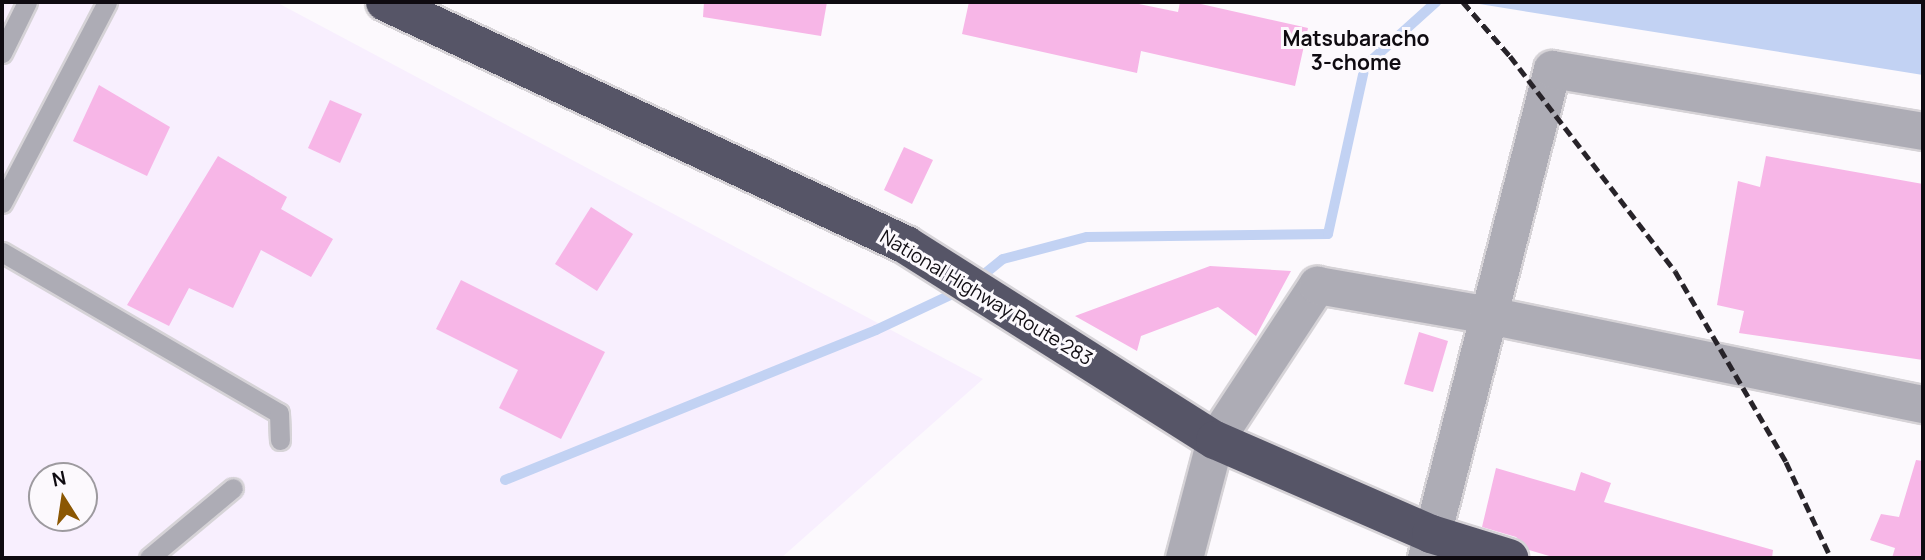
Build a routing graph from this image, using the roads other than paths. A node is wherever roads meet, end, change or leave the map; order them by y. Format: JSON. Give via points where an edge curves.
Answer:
{"nodes":[{"id":1,"x":27,"y":2,"type":"edge"},
{"id":2,"x":107,"y":2,"type":"edge"},
{"id":3,"x":385,"y":2,"type":"edge"},
{"id":4,"x":2,"y":53,"type":"edge"},
{"id":5,"x":1923,"y":131,"type":"edge"},
{"id":6,"x":2,"y":203,"type":"edge"},
{"id":7,"x":2,"y":252,"type":"edge"},
{"id":8,"x":1489,"y":315,"type":"junction"},
{"id":9,"x":1923,"y":404,"type":"edge"},
{"id":10,"x":280,"y":440,"type":"dead end"},
{"id":11,"x":1215,"y":440,"type":"junction"},
{"id":12,"x":233,"y":488,"type":"dead end"},
{"id":13,"x":1429,"y":546,"type":"edge"},
{"id":14,"x":149,"y":558,"type":"edge"},
{"id":15,"x":1184,"y":558,"type":"edge"},
{"id":16,"x":1509,"y":558,"type":"edge"}],
"edges":[{"from":1,"to":4,"type":"lane"},
{"from":2,"to":6,"type":"lane"},
{"from":3,"to":11,"type":"highway","name":"National Highway Route 283","via":[[906,246]]},
{"from":5,"to":8,"type":"street","via":[[1552,69]]},
{"from":7,"to":10,"type":"lane","via":[[279,413]]},
{"from":8,"to":9,"type":"street"},
{"from":8,"to":11,"type":"street","via":[[1317,285]]},
{"from":8,"to":13,"type":"street"},
{"from":11,"to":13,"type":"highway","name":"National Highway Route 283"},
{"from":11,"to":15,"type":"street"},
{"from":12,"to":14,"type":"lane"},
{"from":13,"to":16,"type":"highway","name":"National Highway Route 283"}]}
